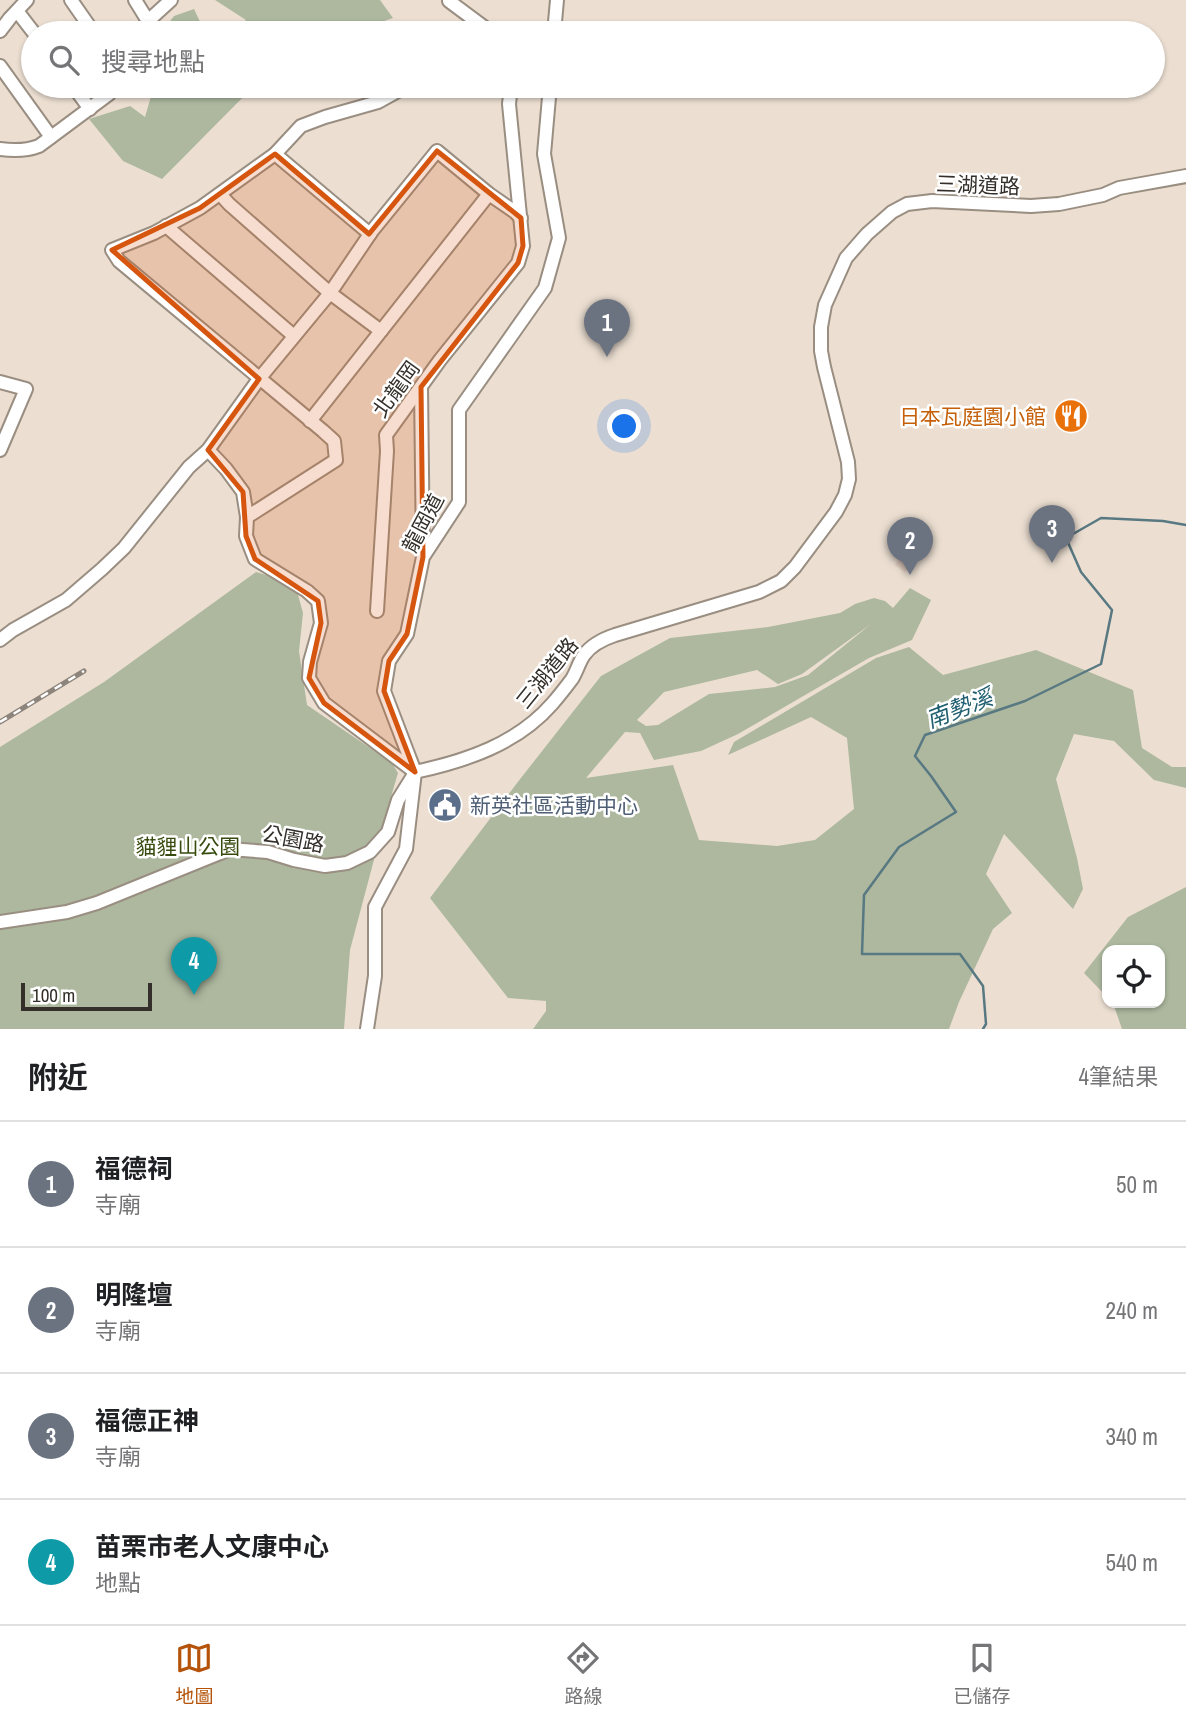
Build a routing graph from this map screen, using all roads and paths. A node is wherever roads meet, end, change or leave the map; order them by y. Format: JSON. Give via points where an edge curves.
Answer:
{"nodes":[{"id":1,"x":27,"y":0,"type":"edge"},
{"id":2,"x":71,"y":0,"type":"edge"},
{"id":3,"x":135,"y":0,"type":"edge"},
{"id":4,"x":171,"y":0,"type":"edge"},
{"id":5,"x":557,"y":0,"type":"edge"},
{"id":6,"x":449,"y":1,"type":"edge"},
{"id":7,"x":17,"y":10,"type":"junction"},
{"id":8,"x":25,"y":21,"type":"edge"},
{"id":9,"x":86,"y":21,"type":"edge"},
{"id":10,"x":148,"y":21,"type":"joint"},
{"id":11,"x":474,"y":21,"type":"edge"},
{"id":12,"x":555,"y":21,"type":"edge"},
{"id":13,"x":0,"y":31,"type":"edge"},
{"id":14,"x":0,"y":66,"type":"edge"},
{"id":15,"x":21,"y":95,"type":"edge"},
{"id":16,"x":23,"y":98,"type":"edge"},
{"id":17,"x":82,"y":98,"type":"edge"},
{"id":18,"x":104,"y":98,"type":"edge"},
{"id":19,"x":385,"y":98,"type":"edge"},
{"id":20,"x":510,"y":98,"type":"edge"},
{"id":21,"x":549,"y":98,"type":"edge"},
{"id":22,"x":90,"y":109,"type":"junction"},
{"id":23,"x":51,"y":137,"type":"junction"},
{"id":24,"x":0,"y":149,"type":"edge"},
{"id":25,"x":275,"y":154,"type":"junction"},
{"id":26,"x":1186,"y":176,"type":"edge"},
{"id":27,"x":220,"y":194,"type":"junction"},
{"id":28,"x":489,"y":194,"type":"junction"},
{"id":29,"x":521,"y":218,"type":"junction"},
{"id":30,"x":166,"y":226,"type":"junction"},
{"id":31,"x":370,"y":234,"type":"junction"},
{"id":32,"x":330,"y":293,"type":"junction"},
{"id":33,"x":382,"y":331,"type":"junction"},
{"id":34,"x":294,"y":336,"type":"junction"},
{"id":35,"x":260,"y":379,"type":"junction"},
{"id":36,"x":0,"y":382,"type":"edge"},
{"id":37,"x":421,"y":387,"type":"junction"},
{"id":38,"x":310,"y":421,"type":"junction"},
{"id":39,"x":0,"y":450,"type":"edge"},
{"id":40,"x":208,"y":450,"type":"junction"},
{"id":41,"x":247,"y":516,"type":"junction"},
{"id":42,"x":423,"y":556,"type":"junction"},
{"id":43,"x":377,"y":611,"type":"dead end"},
{"id":44,"x":0,"y":640,"type":"edge"},
{"id":45,"x":415,"y":772,"type":"junction"},
{"id":46,"x":0,"y":922,"type":"edge"},
{"id":47,"x":367,"y":1029,"type":"edge"}],
"edges":[{"from":1,"to":7,"type":"street"},
{"from":2,"to":9,"type":"street"},
{"from":3,"to":10,"type":"street"},
{"from":4,"to":10,"type":"street"},
{"from":5,"to":12,"type":"street"},
{"from":6,"to":11,"type":"street"},
{"from":7,"to":8,"type":"street"},
{"from":7,"to":13,"type":"street"},
{"from":14,"to":15,"type":"street"},
{"from":16,"to":23,"type":"street"},
{"from":17,"to":22,"type":"street"},
{"from":18,"to":22,"type":"street"},
{"from":19,"to":25,"type":"street","via":[[301,126]]},
{"from":20,"to":29,"type":"street","name":"北龍岡"},
{"from":21,"to":42,"type":"street","name":"龍岡道","via":[[544,154],[559,238],[556,251],[545,288],[459,410],[459,502]]},
{"from":22,"to":23,"type":"street"},
{"from":23,"to":24,"type":"street","via":[[30,149]]},
{"from":25,"to":27,"type":"street"},
{"from":25,"to":31,"type":"street"},
{"from":26,"to":45,"type":"street","name":"三湖道路","via":[[1064,202],[1031,206],[932,201],[907,204],[892,212],[846,258],[825,305],[821,351],[849,479],[836,512],[795,566],[759,592],[599,641],[552,703],[520,733],[478,755]]},
{"from":27,"to":30,"type":"street"},
{"from":27,"to":32,"type":"street"},
{"from":28,"to":29,"type":"street"},
{"from":28,"to":31,"type":"street","via":[[437,151]]},
{"from":28,"to":33,"type":"street"},
{"from":29,"to":37,"type":"street","name":"北龍岡","via":[[519,263]]},
{"from":30,"to":34,"type":"street"},
{"from":30,"to":35,"type":"street","via":[[112,250],[119,261]]},
{"from":31,"to":32,"type":"street"},
{"from":32,"to":33,"type":"street"},
{"from":32,"to":34,"type":"street"},
{"from":33,"to":38,"type":"street"},
{"from":34,"to":35,"type":"street"},
{"from":35,"to":38,"type":"street"},
{"from":35,"to":40,"type":"street"},
{"from":36,"to":39,"type":"street","via":[[26,389]]},
{"from":37,"to":42,"type":"street"},
{"from":37,"to":43,"type":"street","name":"北龍岡","via":[[386,435]]},
{"from":38,"to":41,"type":"street","via":[[334,442],[336,460]]},
{"from":40,"to":41,"type":"street","via":[[243,492]]},
{"from":40,"to":44,"type":"street","via":[[102,569],[66,600]]},
{"from":41,"to":45,"type":"street","via":[[246,536],[255,559],[318,601],[321,623],[309,678],[324,703]]},
{"from":42,"to":45,"type":"street","name":"龍岡道","via":[[407,634],[389,661],[384,691]]},
{"from":45,"to":46,"type":"street","name":"公園路","via":[[398,800],[388,832],[370,852],[347,863],[325,866],[268,852],[230,849],[97,903]]},
{"from":45,"to":47,"type":"street","name":"龍岡道","via":[[406,849],[375,907],[375,976]]}]}
